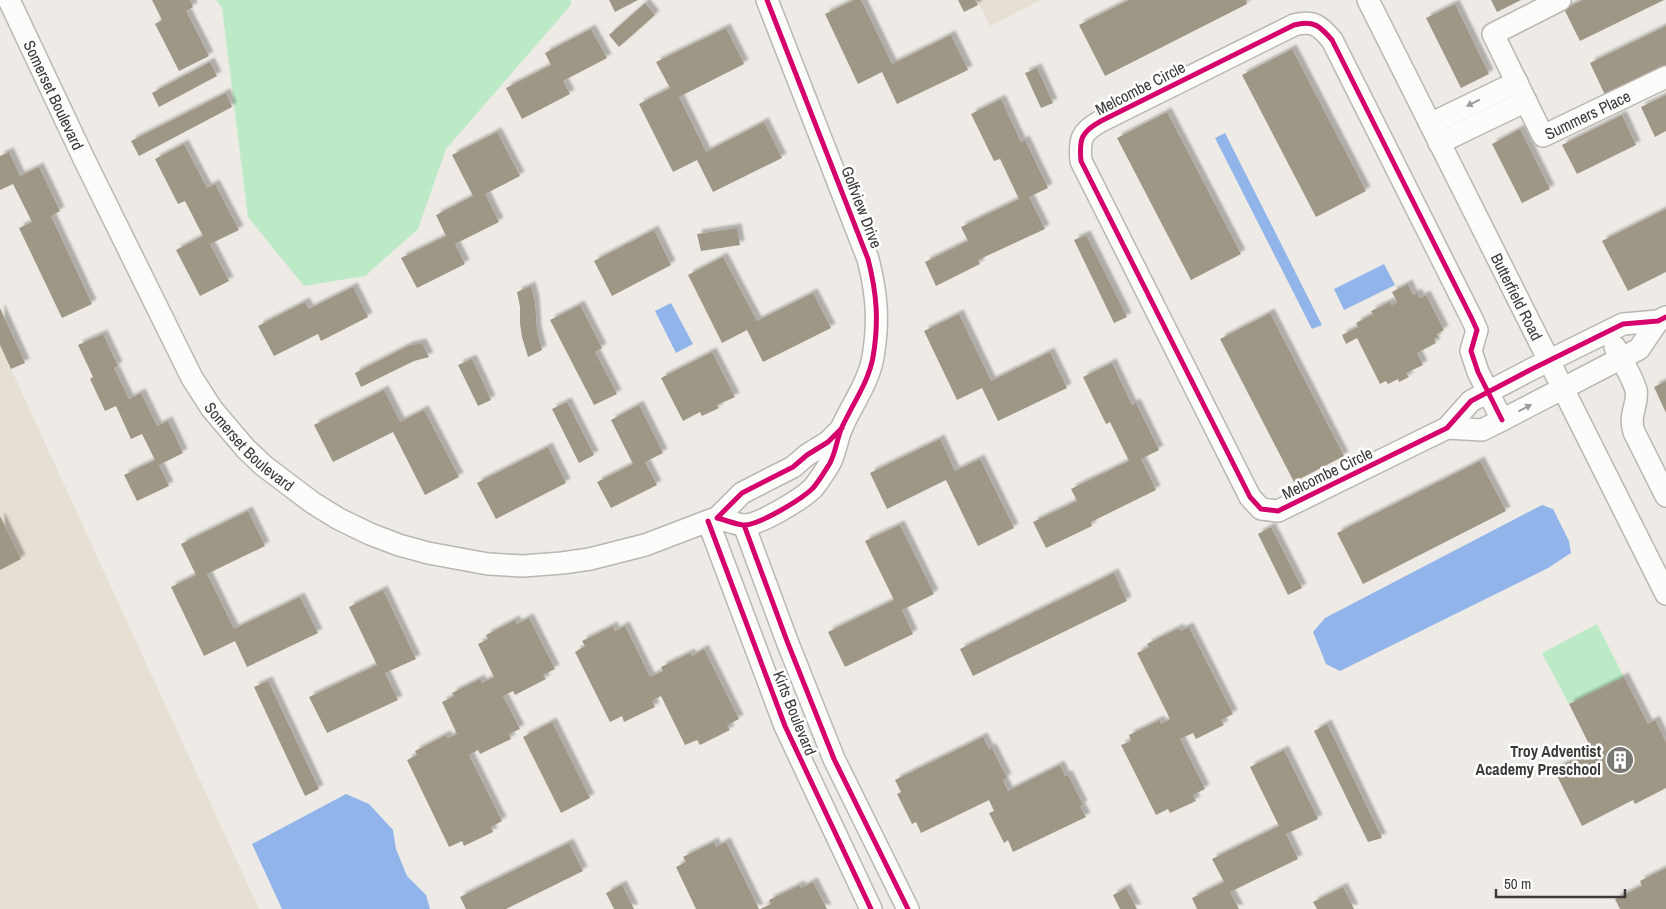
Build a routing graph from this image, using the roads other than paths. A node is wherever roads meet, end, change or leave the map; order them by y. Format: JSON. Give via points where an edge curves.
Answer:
{"nodes":[{"id":1,"x":9,"y":0,"type":"edge"},
{"id":2,"x":767,"y":0,"type":"edge"},
{"id":3,"x":1368,"y":0,"type":"edge"},
{"id":4,"x":1560,"y":0,"type":"edge"},
{"id":5,"x":1666,"y":77,"type":"edge"},
{"id":6,"x":1521,"y":91,"type":"junction"},
{"id":7,"x":1435,"y":133,"type":"junction"},
{"id":8,"x":1662,"y":319,"type":"edge"},
{"id":9,"x":1608,"y":332,"type":"junction"},
{"id":10,"x":1622,"y":360,"type":"junction"},
{"id":11,"x":1549,"y":361,"type":"junction"},
{"id":12,"x":1563,"y":389,"type":"junction"},
{"id":13,"x":1488,"y":392,"type":"junction"},
{"id":14,"x":1502,"y":420,"type":"junction"},
{"id":15,"x":842,"y":428,"type":"junction"},
{"id":16,"x":1447,"y":428,"type":"junction"},
{"id":17,"x":1666,"y":496,"type":"edge"},
{"id":18,"x":713,"y":520,"type":"junction"},
{"id":19,"x":744,"y":525,"type":"junction"},
{"id":20,"x":1666,"y":594,"type":"edge"},
{"id":21,"x":871,"y":909,"type":"edge"},
{"id":22,"x":908,"y":909,"type":"edge"}],
"edges":[{"from":1,"to":18,"type":"street","name":"Somerset Boulevard","via":[[192,378],[231,433],[289,487],[339,519],[370,534],[428,553],[488,564],[524,566],[590,559],[645,545]]},
{"from":2,"to":15,"type":"street","name":"Golfview Drive","via":[[860,234],[874,284],[877,329],[873,360]]},
{"from":3,"to":7,"type":"street","name":"Butterfield Road"},
{"from":4,"to":6,"type":"street","name":"Summers Place","via":[[1493,34]]},
{"from":5,"to":6,"type":"street","name":"Summers Place","via":[[1543,136]]},
{"from":6,"to":7,"type":"street"},
{"from":7,"to":11,"type":"street","name":"Butterfield Road"},
{"from":8,"to":9,"type":"street","name":"Melcombe Circle","via":[[1622,324]]},
{"from":8,"to":10,"type":"street","name":"Melcombe Circle","via":[[1639,350]]},
{"from":9,"to":10,"type":"street"},
{"from":9,"to":11,"type":"street","name":"Melcombe Circle"},
{"from":10,"to":12,"type":"street","name":"Melcombe Circle"},
{"from":10,"to":17,"type":"street","via":[[1636,390],[1631,423]]},
{"from":11,"to":12,"type":"street","name":"Butterfield Road"},
{"from":11,"to":13,"type":"street","name":"Melcombe Circle"},
{"from":14,"to":12,"type":"street","name":"Melcombe Circle","one_way":true},
{"from":12,"to":20,"type":"street","name":"Butterfield Road"},
{"from":13,"to":14,"type":"street","name":"Melcombe Circle"},
{"from":13,"to":16,"type":"street","name":"Melcombe Circle","via":[[1471,402]]},
{"from":13,"to":16,"type":"street","name":"Melcombe Circle","via":[[1471,350],[1477,330],[1472,317],[1332,40],[1316,24],[1294,25],[1101,121],[1083,134],[1081,161],[1250,497],[1261,508],[1278,512]]},
{"from":14,"to":16,"type":"street","name":"Melcombe Circle","via":[[1482,430]]},
{"from":15,"to":18,"type":"street","name":"Golfview Drive","via":[[793,467],[742,493]]},
{"from":15,"to":19,"type":"street","name":"Golfview Drive","via":[[831,461],[813,488],[771,516]]},
{"from":18,"to":19,"type":"street"},
{"from":18,"to":21,"type":"street","name":"Kirts Boulevard","via":[[785,726]]},
{"from":19,"to":22,"type":"street","name":"Kirts Boulevard","via":[[834,758]]}]}
